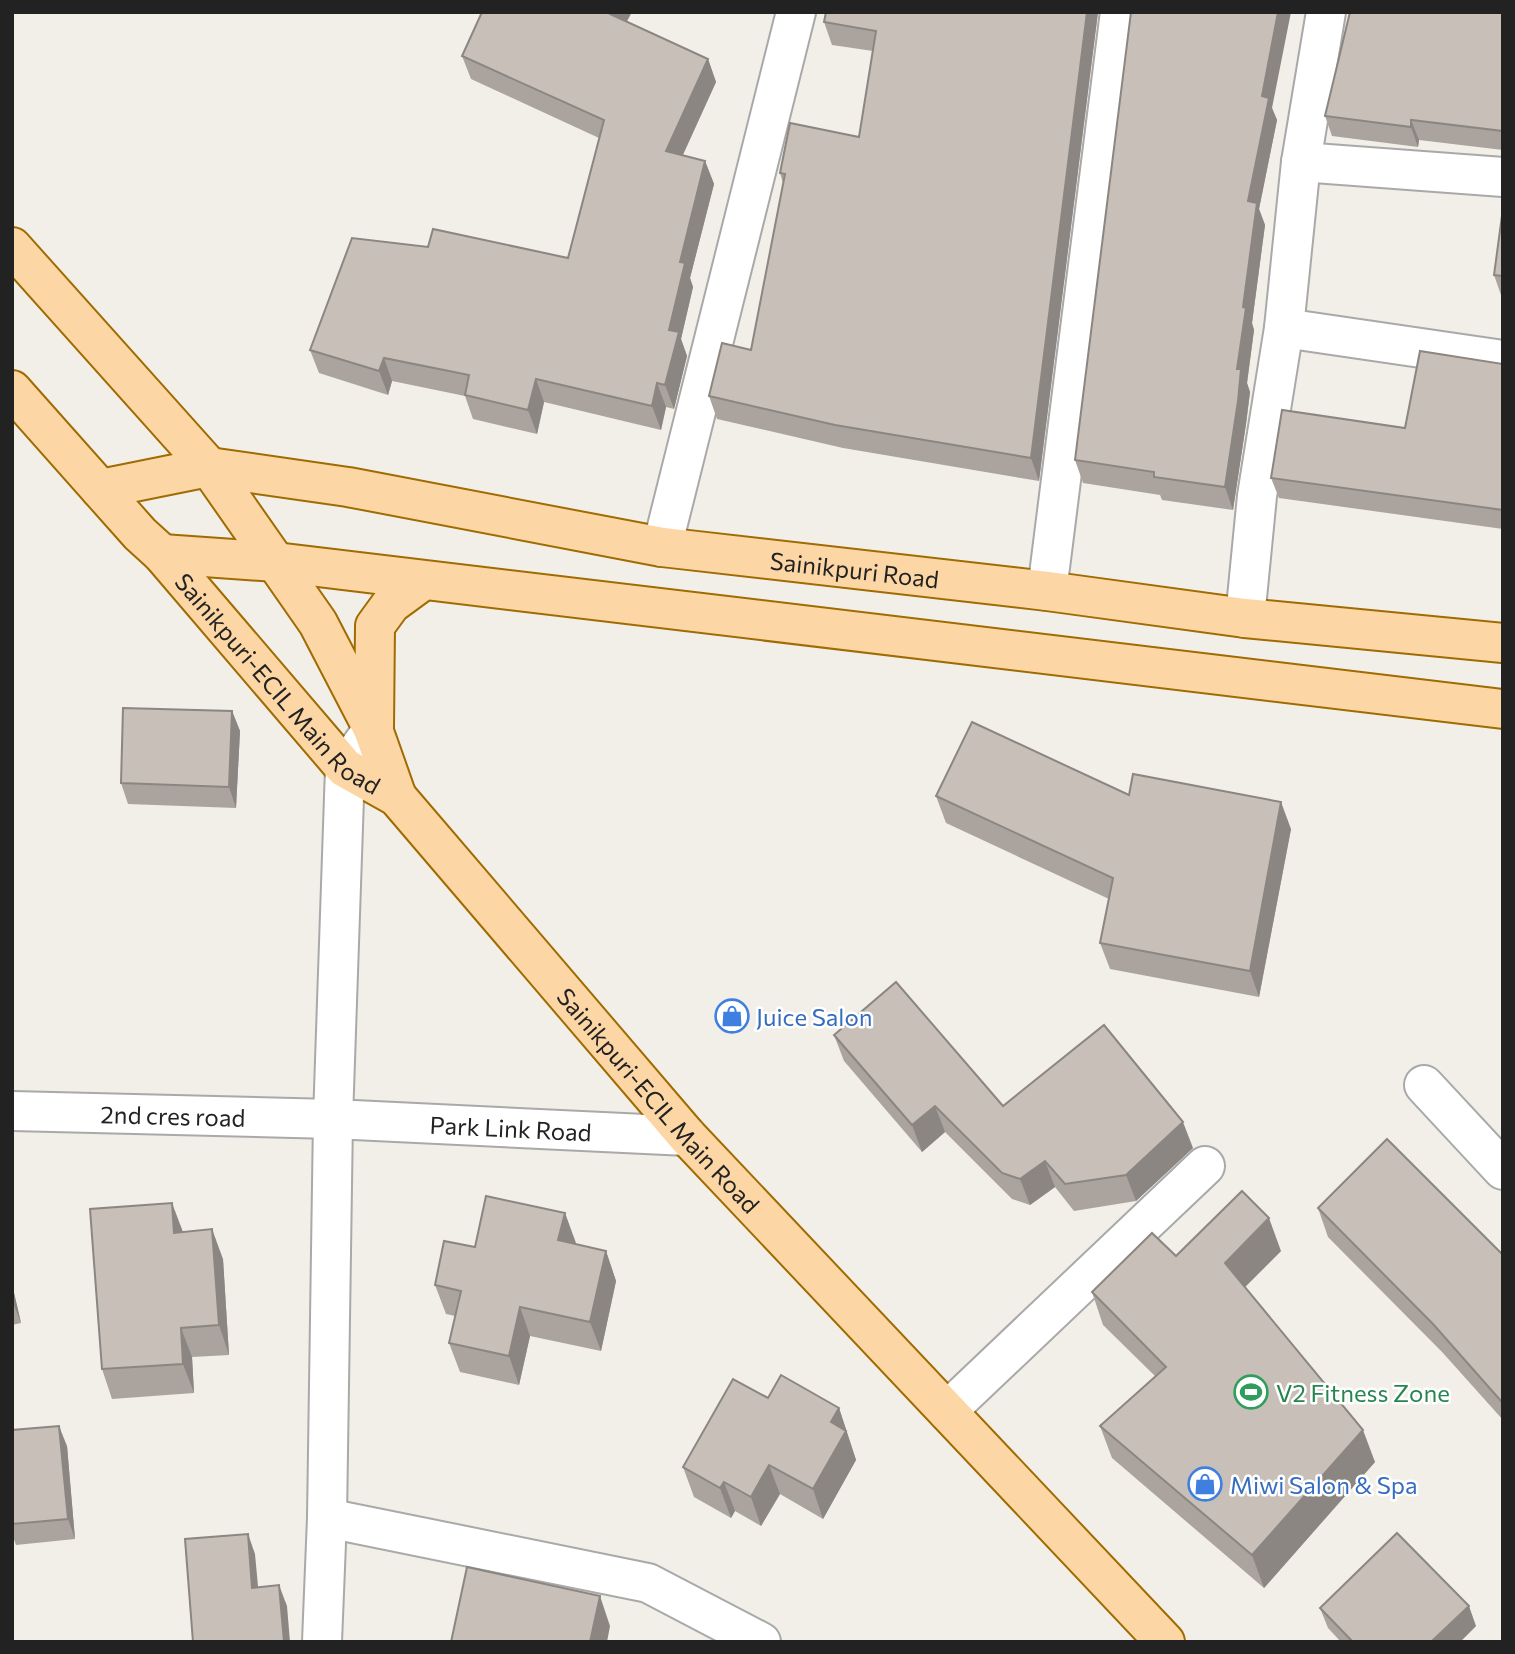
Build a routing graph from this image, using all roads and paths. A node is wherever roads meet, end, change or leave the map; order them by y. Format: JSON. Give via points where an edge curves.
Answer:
{"nodes":[{"id":1,"x":796,"y":12,"type":"edge"},
{"id":2,"x":1120,"y":12,"type":"edge"},
{"id":3,"x":1326,"y":12,"type":"edge"},
{"id":4,"x":1301,"y":162,"type":"junction"},
{"id":5,"x":1503,"y":177,"type":"edge"},
{"id":6,"x":12,"y":247,"type":"edge"},
{"id":7,"x":1284,"y":328,"type":"junction"},
{"id":8,"x":1503,"y":360,"type":"edge"},
{"id":9,"x":12,"y":390,"type":"edge"},
{"id":10,"x":209,"y":467,"type":"junction"},
{"id":11,"x":100,"y":489,"type":"junction"},
{"id":12,"x":662,"y":547,"type":"junction"},
{"id":13,"x":162,"y":554,"type":"junction"},
{"id":14,"x":276,"y":562,"type":"junction"},
{"id":15,"x":421,"y":582,"type":"junction"},
{"id":16,"x":1047,"y":591,"type":"junction"},
{"id":17,"x":1245,"y":618,"type":"junction"},
{"id":18,"x":1503,"y":643,"type":"edge"},
{"id":19,"x":1503,"y":709,"type":"edge"},
{"id":20,"x":373,"y":729,"type":"junction"},
{"id":21,"x":345,"y":768,"type":"junction"},
{"id":22,"x":397,"y":797,"type":"junction"},
{"id":23,"x":1424,"y":1085,"type":"dead end"},
{"id":24,"x":12,"y":1111,"type":"edge"},
{"id":25,"x":333,"y":1119,"type":"junction"},
{"id":26,"x":687,"y":1136,"type":"junction"},
{"id":27,"x":1205,"y":1166,"type":"dead end"},
{"id":28,"x":1503,"y":1170,"type":"edge"},
{"id":29,"x":947,"y":1411,"type":"junction"},
{"id":30,"x":327,"y":1518,"type":"junction"},
{"id":31,"x":322,"y":1642,"type":"edge"},
{"id":32,"x":761,"y":1642,"type":"edge"},
{"id":33,"x":1165,"y":1642,"type":"edge"}],
"edges":[{"from":1,"to":12,"type":"street"},
{"from":2,"to":16,"type":"street"},
{"from":3,"to":4,"type":"street"},
{"from":4,"to":5,"type":"street"},
{"from":4,"to":7,"type":"street"},
{"from":6,"to":10,"type":"main road"},
{"from":7,"to":8,"type":"street"},
{"from":7,"to":17,"type":"street","via":[[1257,496]]},
{"from":9,"to":11,"type":"main road","name":"Sainikpuri-ECIL Main Road"},
{"from":10,"to":11,"type":"main road","name":"Sainikpuri Road"},
{"from":10,"to":12,"type":"main road","name":"Sainikpuri Road","via":[[348,487]]},
{"from":10,"to":14,"type":"main road"},
{"from":11,"to":13,"type":"main road","name":"Sainikpuri-ECIL Main Road"},
{"from":12,"to":16,"type":"main road","name":"Sainikpuri Road"},
{"from":13,"to":14,"type":"main road"},
{"from":13,"to":21,"type":"main road","name":"Sainikpuri-ECIL Main Road"},
{"from":14,"to":15,"type":"main road"},
{"from":14,"to":20,"type":"main road","via":[[318,623]]},
{"from":15,"to":19,"type":"main road"},
{"from":15,"to":20,"type":"main road","via":[[390,604],[375,626]]},
{"from":16,"to":17,"type":"main road","name":"Sainikpuri Road"},
{"from":17,"to":18,"type":"main road","name":"Sainikpuri Road"},
{"from":20,"to":21,"type":"street"},
{"from":20,"to":22,"type":"main road"},
{"from":21,"to":22,"type":"main road","name":"Sainikpuri-ECIL Main Road"},
{"from":21,"to":25,"type":"street"},
{"from":22,"to":26,"type":"main road","name":"Sainikpuri-ECIL Main Road"},
{"from":23,"to":28,"type":"street"},
{"from":24,"to":25,"type":"street","name":"2nd cres road"},
{"from":25,"to":26,"type":"street","name":"Park Link Road"},
{"from":25,"to":30,"type":"street"},
{"from":26,"to":29,"type":"main road","name":"Sainikpuri-ECIL Main Road"},
{"from":27,"to":29,"type":"street"},
{"from":29,"to":33,"type":"main road","name":"Sainikpuri-ECIL Main Road"},
{"from":30,"to":31,"type":"street"},
{"from":30,"to":32,"type":"street","via":[[648,1584]]}]}
